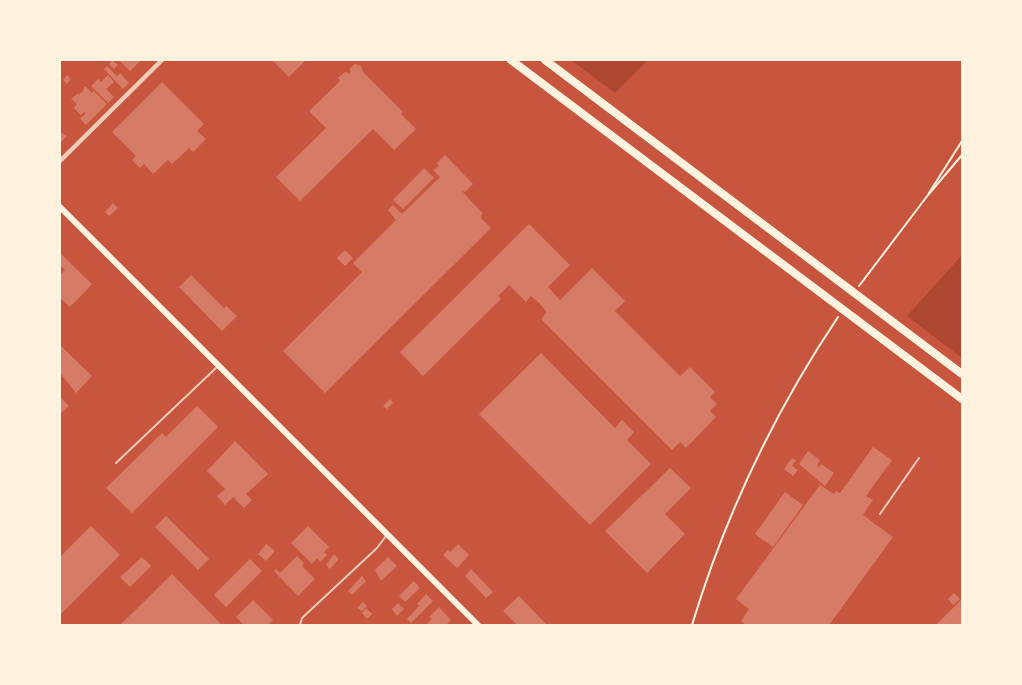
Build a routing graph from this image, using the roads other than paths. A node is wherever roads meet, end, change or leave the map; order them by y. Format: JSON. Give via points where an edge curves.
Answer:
{"nodes":[{"id":1,"x":162,"y":60,"type":"edge"},
{"id":2,"x":511,"y":60,"type":"edge"},
{"id":3,"x":546,"y":60,"type":"edge"},
{"id":4,"x":60,"y":161,"type":"edge"},
{"id":5,"x":60,"y":206,"type":"edge"},
{"id":6,"x":219,"y":365,"type":"junction"},
{"id":7,"x":962,"y":374,"type":"edge"},
{"id":8,"x":962,"y":399,"type":"edge"},
{"id":9,"x":919,"y":458,"type":"dead end"},
{"id":10,"x":116,"y":463,"type":"dead end"},
{"id":11,"x":880,"y":514,"type":"dead end"},
{"id":12,"x":387,"y":534,"type":"junction"},
{"id":13,"x":476,"y":624,"type":"edge"},
{"id":14,"x":300,"y":625,"type":"edge"}],
"edges":[{"from":1,"to":4,"type":"street"},
{"from":2,"to":8,"type":"highway"},
{"from":3,"to":7,"type":"highway"},
{"from":5,"to":6,"type":"main road"},
{"from":6,"to":10,"type":"lane"},
{"from":6,"to":12,"type":"main road"},
{"from":9,"to":11,"type":"lane"},
{"from":12,"to":13,"type":"main road"},
{"from":12,"to":14,"type":"lane","via":[[377,548],[302,618]]}]}
